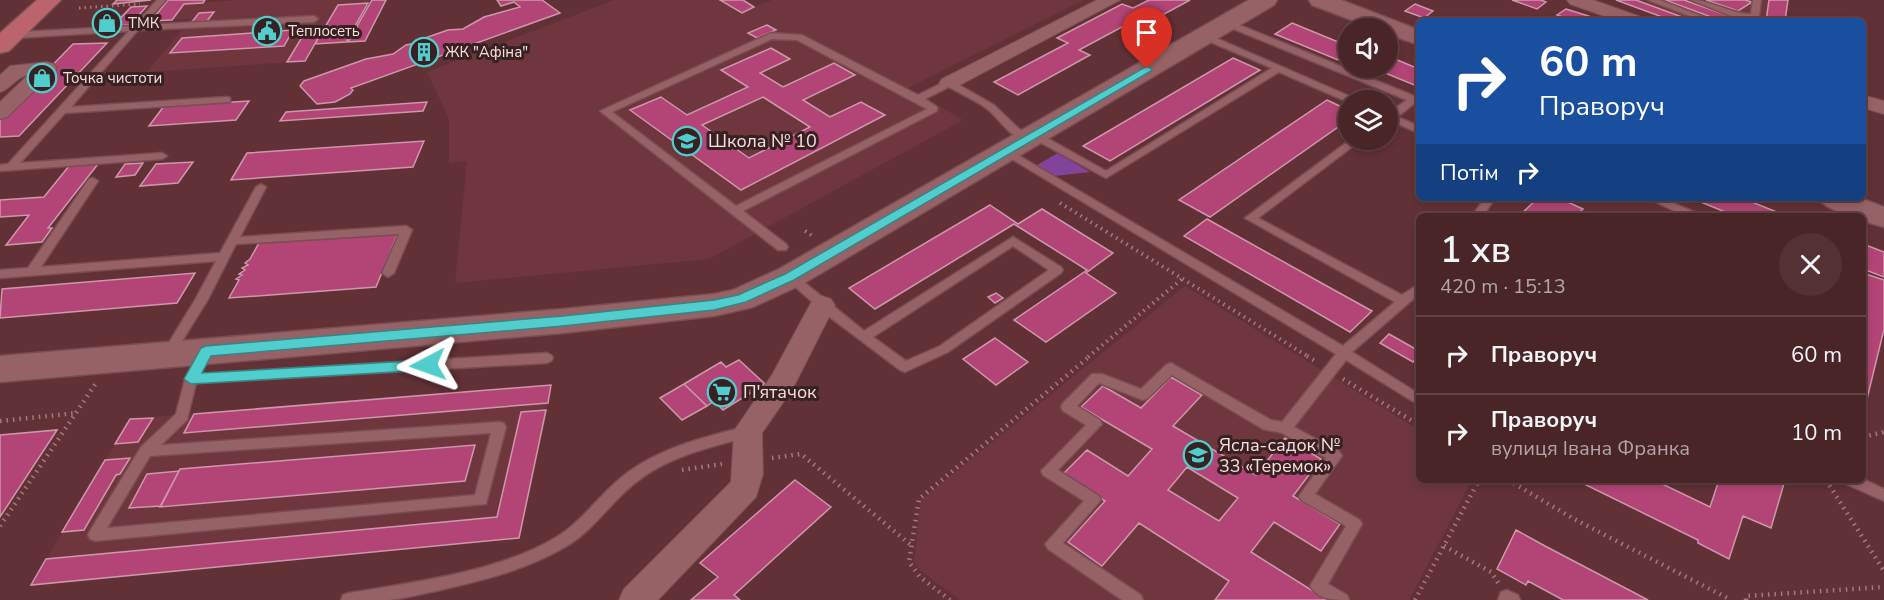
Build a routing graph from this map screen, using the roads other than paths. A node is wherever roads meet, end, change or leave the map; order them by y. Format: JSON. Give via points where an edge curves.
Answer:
{"nodes":[{"id":1,"x":50,"y":0,"type":"edge"},
{"id":2,"x":1111,"y":0,"type":"edge"},
{"id":3,"x":1266,"y":0,"type":"edge"},
{"id":4,"x":1320,"y":0,"type":"edge"},
{"id":5,"x":1576,"y":0,"type":"edge"},
{"id":6,"x":1652,"y":0,"type":"edge"},
{"id":7,"x":1695,"y":0,"type":"edge"},
{"id":8,"x":1757,"y":0,"type":"edge"},
{"id":9,"x":160,"y":2,"type":"edge"},
{"id":10,"x":1627,"y":18,"type":"edge"},
{"id":11,"x":1702,"y":18,"type":"edge"},
{"id":12,"x":1737,"y":18,"type":"edge"},
{"id":13,"x":1747,"y":18,"type":"edge"},
{"id":14,"x":314,"y":19,"type":"dead end"},
{"id":15,"x":1227,"y":23,"type":"junction"},
{"id":16,"x":136,"y":28,"type":"junction"},
{"id":17,"x":1204,"y":36,"type":"junction"},
{"id":18,"x":1416,"y":37,"type":"edge"},
{"id":19,"x":4,"y":39,"type":"edge"},
{"id":20,"x":1279,"y":68,"type":"junction"},
{"id":21,"x":949,"y":83,"type":"junction"},
{"id":22,"x":0,"y":86,"type":"edge"},
{"id":23,"x":1338,"y":94,"type":"edge"},
{"id":24,"x":918,"y":99,"type":"junction"},
{"id":25,"x":227,"y":100,"type":"dead end"},
{"id":26,"x":1416,"y":100,"type":"edge"},
{"id":27,"x":1866,"y":102,"type":"edge"},
{"id":28,"x":1884,"y":108,"type":"edge"},
{"id":29,"x":62,"y":110,"type":"junction"},
{"id":30,"x":1398,"y":112,"type":"edge"},
{"id":31,"x":0,"y":113,"type":"edge"},
{"id":32,"x":1398,"y":122,"type":"edge"},
{"id":33,"x":1416,"y":129,"type":"edge"},
{"id":34,"x":1022,"y":142,"type":"junction"},
{"id":35,"x":1342,"y":150,"type":"edge"},
{"id":36,"x":162,"y":156,"type":"dead end"},
{"id":37,"x":6,"y":168,"type":"edge"},
{"id":38,"x":93,"y":181,"type":"dead end"},
{"id":39,"x":261,"y":187,"type":"dead end"},
{"id":40,"x":1659,"y":201,"type":"edge"},
{"id":41,"x":1841,"y":201,"type":"edge"},
{"id":42,"x":735,"y":212,"type":"junction"},
{"id":43,"x":1688,"y":213,"type":"edge"},
{"id":44,"x":1884,"y":218,"type":"edge"},
{"id":45,"x":231,"y":242,"type":"junction"},
{"id":46,"x":222,"y":258,"type":"junction"},
{"id":47,"x":786,"y":262,"type":"junction"},
{"id":48,"x":32,"y":271,"type":"junction"},
{"id":49,"x":388,"y":273,"type":"dead end"},
{"id":50,"x":0,"y":274,"type":"edge"},
{"id":51,"x":1416,"y":290,"type":"edge"},
{"id":52,"x":1403,"y":301,"type":"junction"},
{"id":53,"x":822,"y":305,"type":"junction"},
{"id":54,"x":864,"y":337,"type":"junction"},
{"id":55,"x":1345,"y":353,"type":"junction"},
{"id":56,"x":168,"y":355,"type":"junction"},
{"id":57,"x":547,"y":358,"type":"dead end"},
{"id":58,"x":199,"y":365,"type":"junction"},
{"id":59,"x":0,"y":369,"type":"edge"},
{"id":60,"x":1416,"y":398,"type":"edge"},
{"id":61,"x":1285,"y":428,"type":"junction"},
{"id":62,"x":748,"y":431,"type":"junction"},
{"id":63,"x":146,"y":451,"type":"junction"},
{"id":64,"x":1858,"y":483,"type":"edge"},
{"id":65,"x":1884,"y":495,"type":"edge"},
{"id":66,"x":349,"y":600,"type":"edge"},
{"id":67,"x":636,"y":600,"type":"edge"},
{"id":68,"x":1135,"y":600,"type":"edge"},
{"id":69,"x":1341,"y":600,"type":"edge"},
{"id":70,"x":1506,"y":600,"type":"edge"},
{"id":71,"x":1512,"y":600,"type":"edge"}],
"edges":[{"from":1,"to":19,"type":"main road"},
{"from":2,"to":21,"type":"street"},
{"from":3,"to":15,"type":"street"},
{"from":4,"to":18,"type":"street"},
{"from":5,"to":10,"type":"street"},
{"from":6,"to":11,"type":"lane"},
{"from":7,"to":12,"type":"lane"},
{"from":8,"to":13,"type":"lane","via":[[1755,17]]},
{"from":9,"to":16,"type":"lane"},
{"from":14,"to":16,"type":"lane"},
{"from":15,"to":17,"type":"street"},
{"from":15,"to":26,"type":"lane"},
{"from":16,"to":19,"type":"lane"},
{"from":16,"to":29,"type":"lane"},
{"from":17,"to":20,"type":"lane"},
{"from":17,"to":34,"type":"street"},
{"from":20,"to":23,"type":"lane"},
{"from":20,"to":34,"type":"lane","via":[[1106,175]]},
{"from":21,"to":24,"type":"lane"},
{"from":21,"to":34,"type":"lane","via":[[991,107]]},
{"from":22,"to":31,"type":"street","via":[[17,70],[47,68]]},
{"from":24,"to":42,"type":"lane","via":[[934,109]]},
{"from":24,"to":42,"type":"lane","via":[[799,37],[771,36],[605,111]]},
{"from":25,"to":29,"type":"lane"},
{"from":26,"to":30,"type":"lane"},
{"from":27,"to":28,"type":"street"},
{"from":29,"to":37,"type":"lane"},
{"from":32,"to":33,"type":"lane"},
{"from":34,"to":47,"type":"street"},
{"from":34,"to":55,"type":"lane"},
{"from":35,"to":52,"type":"lane","via":[[1250,218]]},
{"from":36,"to":37,"type":"lane"},
{"from":38,"to":48,"type":"lane"},
{"from":39,"to":45,"type":"lane"},
{"from":40,"to":43,"type":"lane"},
{"from":41,"to":44,"type":"street"},
{"from":42,"to":47,"type":"lane"},
{"from":45,"to":46,"type":"lane"},
{"from":45,"to":49,"type":"lane","via":[[406,230]]},
{"from":46,"to":48,"type":"lane"},
{"from":46,"to":56,"type":"lane"},
{"from":47,"to":53,"type":"lane"},
{"from":47,"to":58,"type":"street","via":[[741,299],[714,305]]},
{"from":48,"to":50,"type":"lane"},
{"from":51,"to":52,"type":"lane"},
{"from":52,"to":55,"type":"lane"},
{"from":53,"to":54,"type":"lane"},
{"from":53,"to":62,"type":"street","via":[[783,381]]},
{"from":54,"to":54,"type":"lane","via":[[905,367],[944,349],[1057,270],[1013,241]]},
{"from":55,"to":60,"type":"lane"},
{"from":55,"to":61,"type":"lane"},
{"from":56,"to":58,"type":"street"},
{"from":56,"to":59,"type":"street"},
{"from":57,"to":58,"type":"lane"},
{"from":58,"to":63,"type":"lane","via":[[182,416]]},
{"from":61,"to":68,"type":"lane","via":[[1268,425],[1171,368],[1143,395],[1097,377],[1068,407],[1095,424],[1048,471],[1094,500],[1053,544]]},
{"from":61,"to":69,"type":"lane","via":[[1335,456],[1306,496],[1355,525],[1318,586]]},
{"from":62,"to":66,"type":"lane","via":[[688,447],[661,459],[620,487],[561,543],[523,560]]},
{"from":62,"to":67,"type":"street","via":[[745,488]]},
{"from":63,"to":63,"type":"lane","via":[[417,432],[499,427],[481,500],[95,535]]},
{"from":64,"to":65,"type":"lane"},
{"from":70,"to":71,"type":"lane"}]}
